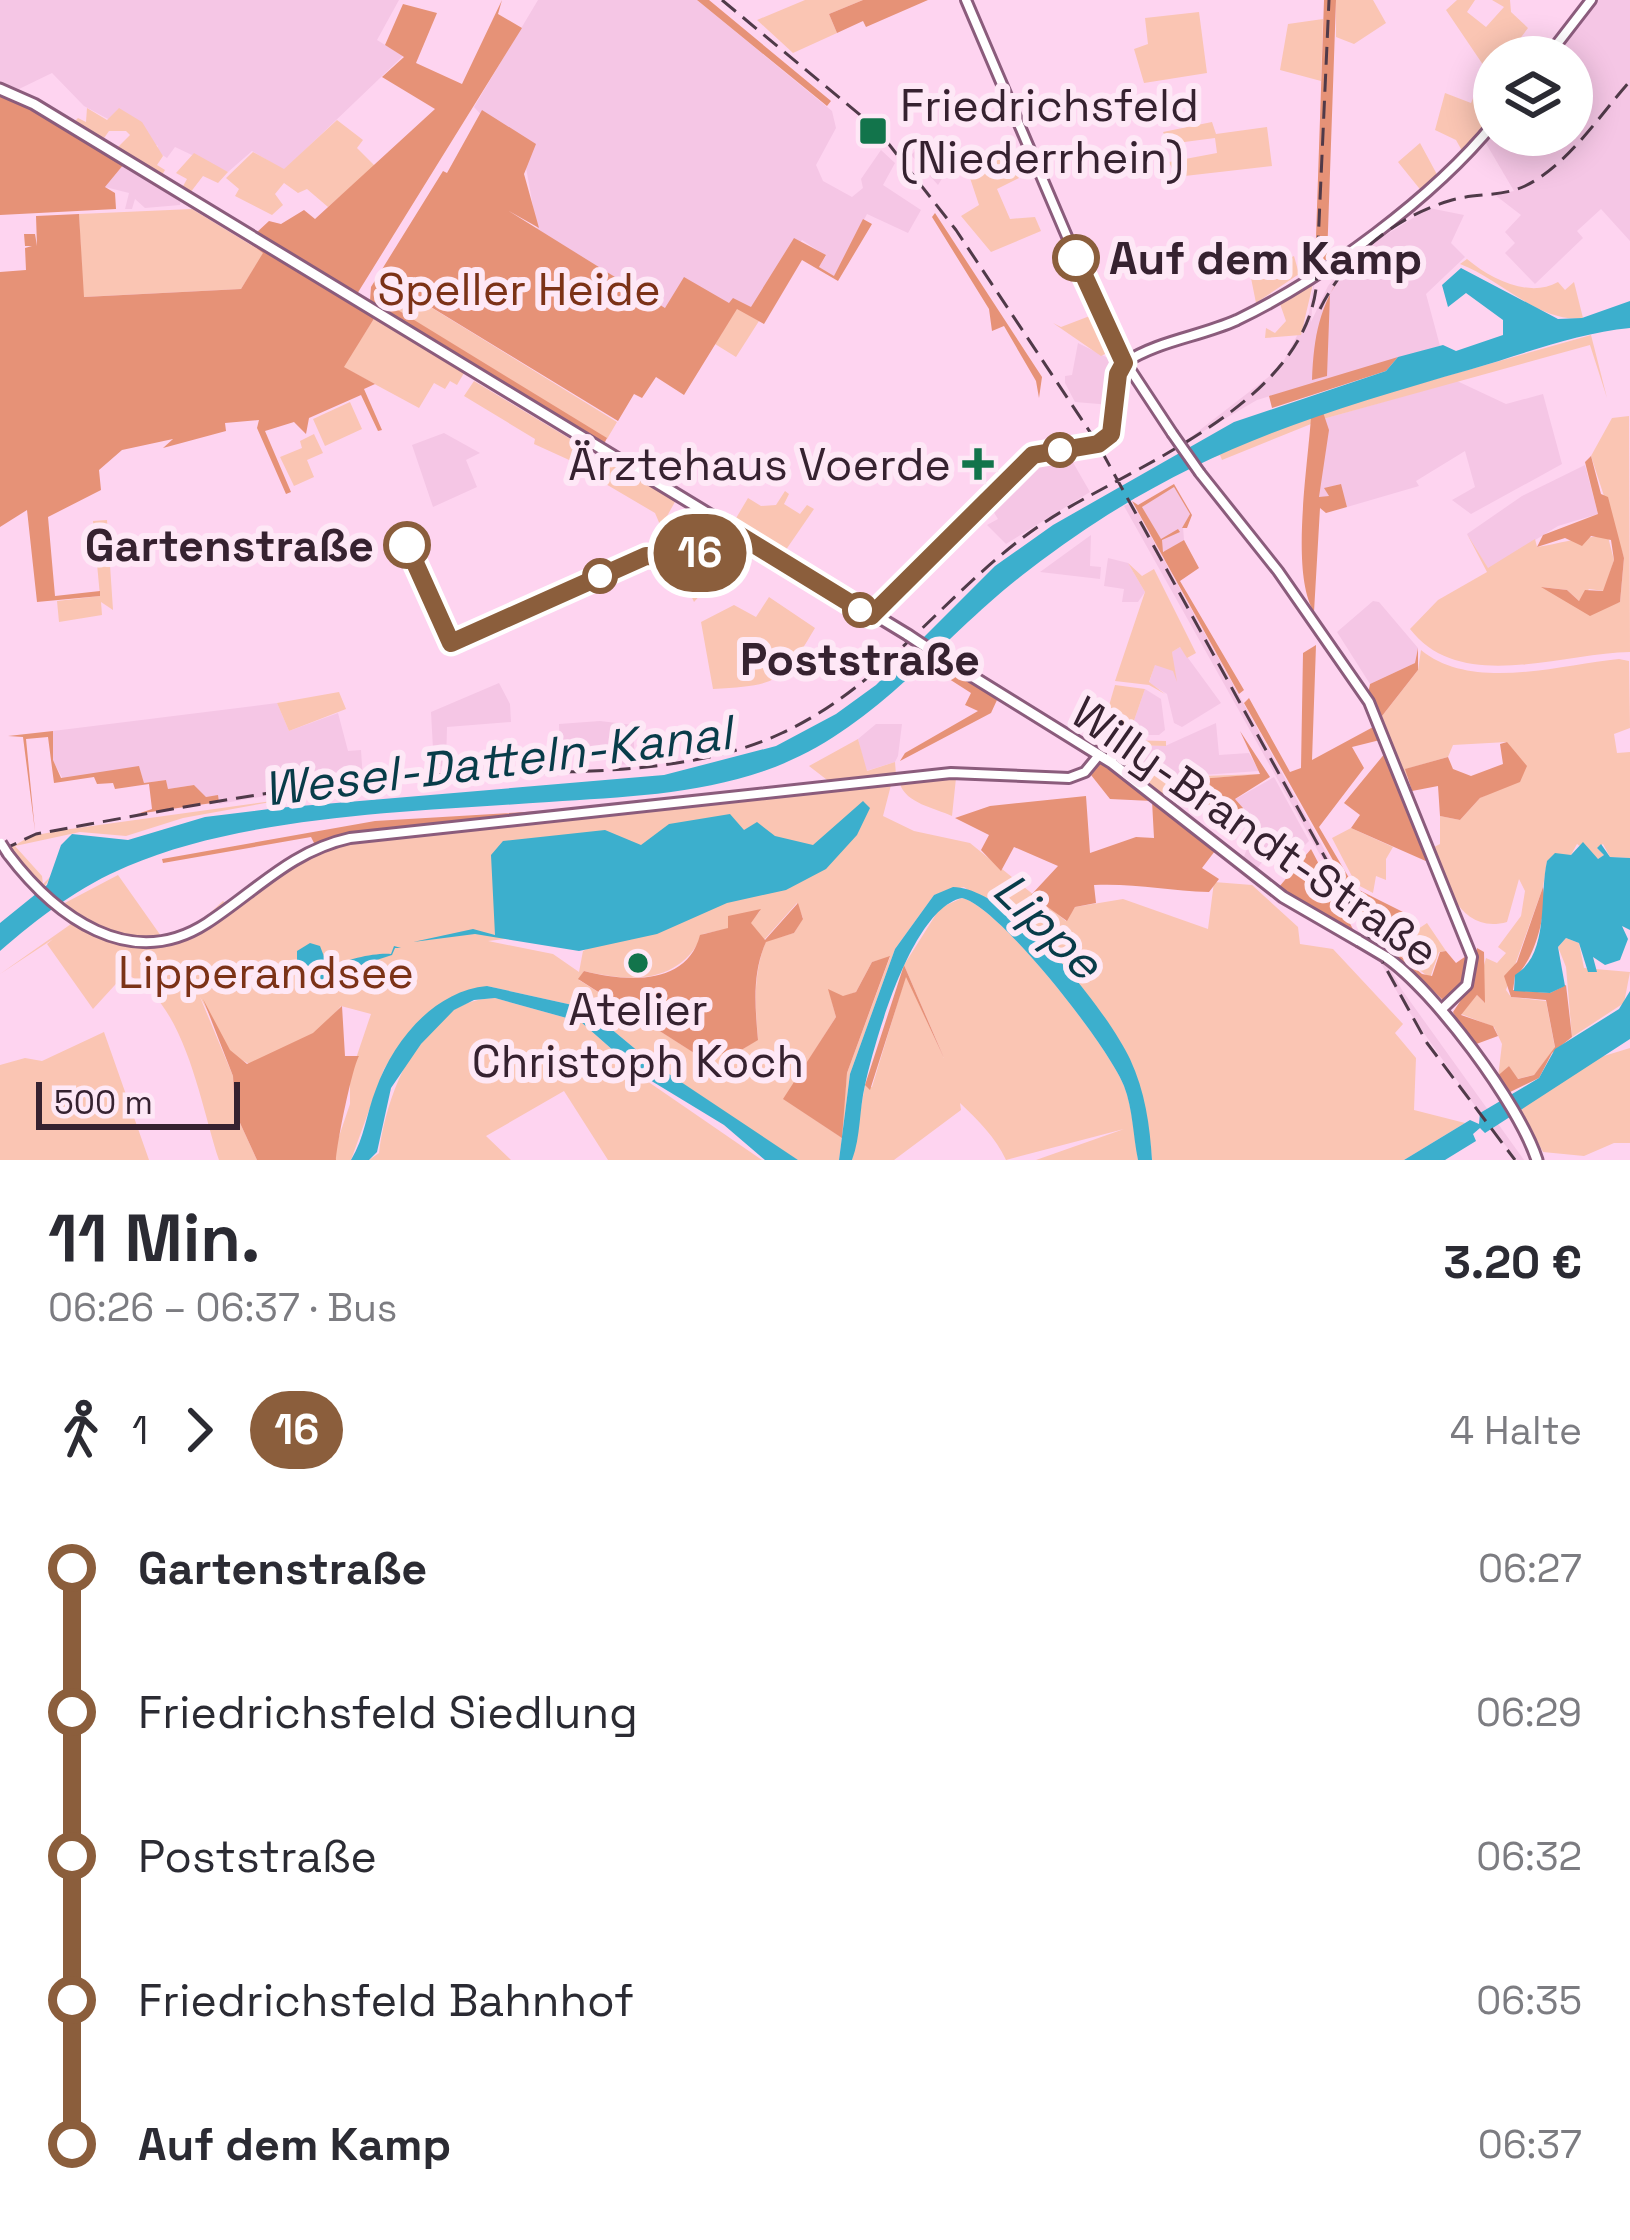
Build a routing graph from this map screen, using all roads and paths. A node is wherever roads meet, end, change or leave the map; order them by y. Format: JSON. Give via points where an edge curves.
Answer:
{"nodes":[{"id":1,"x":966,"y":0,"type":"edge"},
{"id":2,"x":1591,"y":0,"type":"edge"},
{"id":3,"x":1563,"y":36,"type":"edge"},
{"id":4,"x":0,"y":89,"type":"edge"},
{"id":5,"x":1473,"y":147,"type":"edge"},
{"id":6,"x":160,"y":181,"type":"junction"},
{"id":7,"x":185,"y":204,"type":"dead end"},
{"id":8,"x":364,"y":294,"type":"dead end"},
{"id":9,"x":370,"y":311,"type":"junction"},
{"id":10,"x":1124,"y":363,"type":"junction"},
{"id":11,"x":1111,"y":742,"type":"dead end"},
{"id":12,"x":1099,"y":755,"type":"junction"},
{"id":13,"x":1112,"y":763,"type":"junction"},
{"id":14,"x":1,"y":842,"type":"edge"},
{"id":15,"x":1452,"y":1002,"type":"junction"},
{"id":16,"x":1441,"y":1010,"type":"junction"},
{"id":17,"x":1455,"y":1029,"type":"junction"},
{"id":18,"x":1537,"y":1160,"type":"edge"}],
"edges":[{"from":1,"to":10,"type":"main road"},
{"from":2,"to":3,"type":"main road"},
{"from":4,"to":6,"type":"main road"},
{"from":5,"to":10,"type":"main road","via":[[1445,180],[1358,244],[1234,321]]},
{"from":6,"to":7,"type":"main road"},
{"from":6,"to":9,"type":"main road"},
{"from":8,"to":9,"type":"main road"},
{"from":9,"to":12,"type":"main road","name":"Willy-Brandt-Straße","bridge":true,"via":[[710,517],[714,538],[736,533]]},
{"from":10,"to":15,"type":"main road","bridge":true,"via":[[1375,714],[1470,949],[1471,977]]},
{"from":11,"to":13,"type":"main road"},
{"from":12,"to":13,"type":"main road","name":"Willy-Brandt-Straße"},
{"from":12,"to":14,"type":"main road","bridge":true,"via":[[1069,778],[951,773],[350,838],[292,859],[205,924],[160,941],[106,936],[64,911]]},
{"from":13,"to":16,"type":"main road","name":"Willy-Brandt-Straße","bridge":true,"via":[[1283,897],[1386,957]]},
{"from":15,"to":16,"type":"main road"},
{"from":15,"to":17,"type":"main road"},
{"from":16,"to":17,"type":"main road","name":"Willy-Brandt-Straße"},
{"from":17,"to":18,"type":"main road","name":"Willy-Brandt-Straße"}]}
